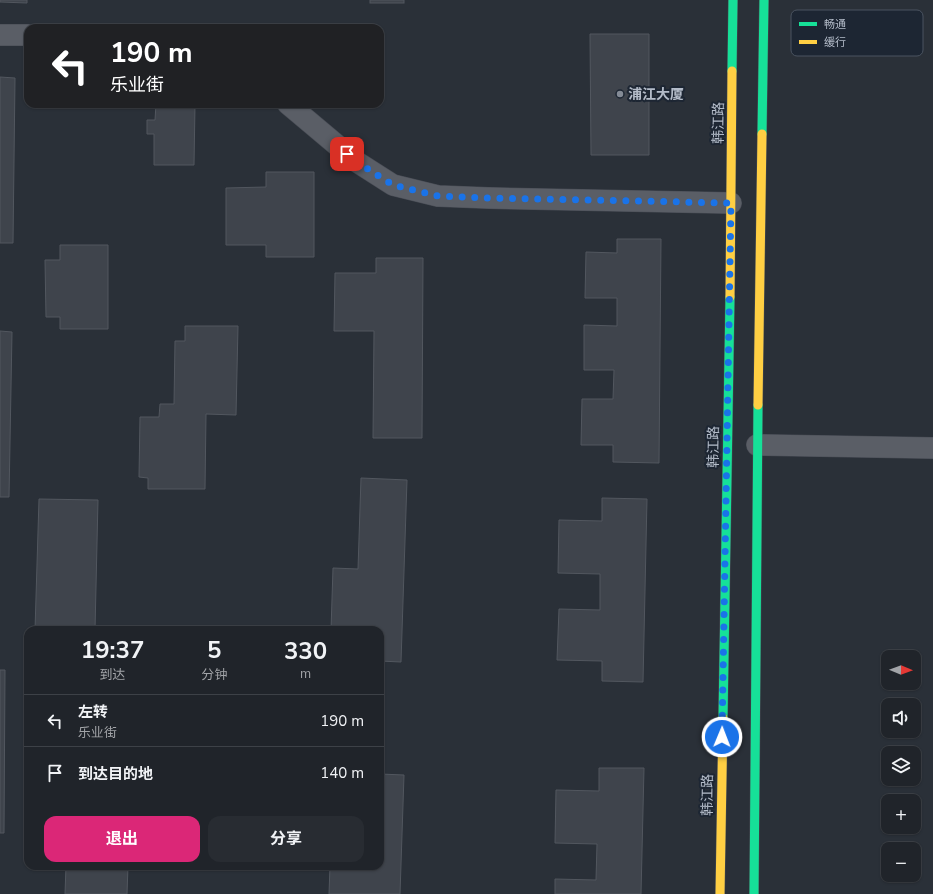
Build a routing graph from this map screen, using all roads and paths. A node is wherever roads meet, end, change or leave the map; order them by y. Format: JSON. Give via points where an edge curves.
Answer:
{"nodes":[{"id":1,"x":733,"y":0,"type":"edge"},
{"id":2,"x":764,"y":0,"type":"edge"},
{"id":3,"x":0,"y":35,"type":"edge"},
{"id":4,"x":24,"y":35,"type":"edge"},
{"id":5,"x":293,"y":108,"type":"edge"},
{"id":6,"x":731,"y":203,"type":"junction"},
{"id":7,"x":757,"y":445,"type":"junction"},
{"id":8,"x":933,"y":448,"type":"edge"},
{"id":9,"x":720,"y":894,"type":"edge"},
{"id":10,"x":754,"y":894,"type":"edge"}],
"edges":[{"from":1,"to":6,"type":"street","name":"韩江路"},
{"from":2,"to":7,"type":"street"},
{"from":3,"to":4,"type":"street"},
{"from":5,"to":6,"type":"street","via":[[357,162],[393,185],[438,196]]},
{"from":6,"to":9,"type":"street","name":"韩江路"},
{"from":7,"to":8,"type":"street"},
{"from":7,"to":10,"type":"street"}]}
